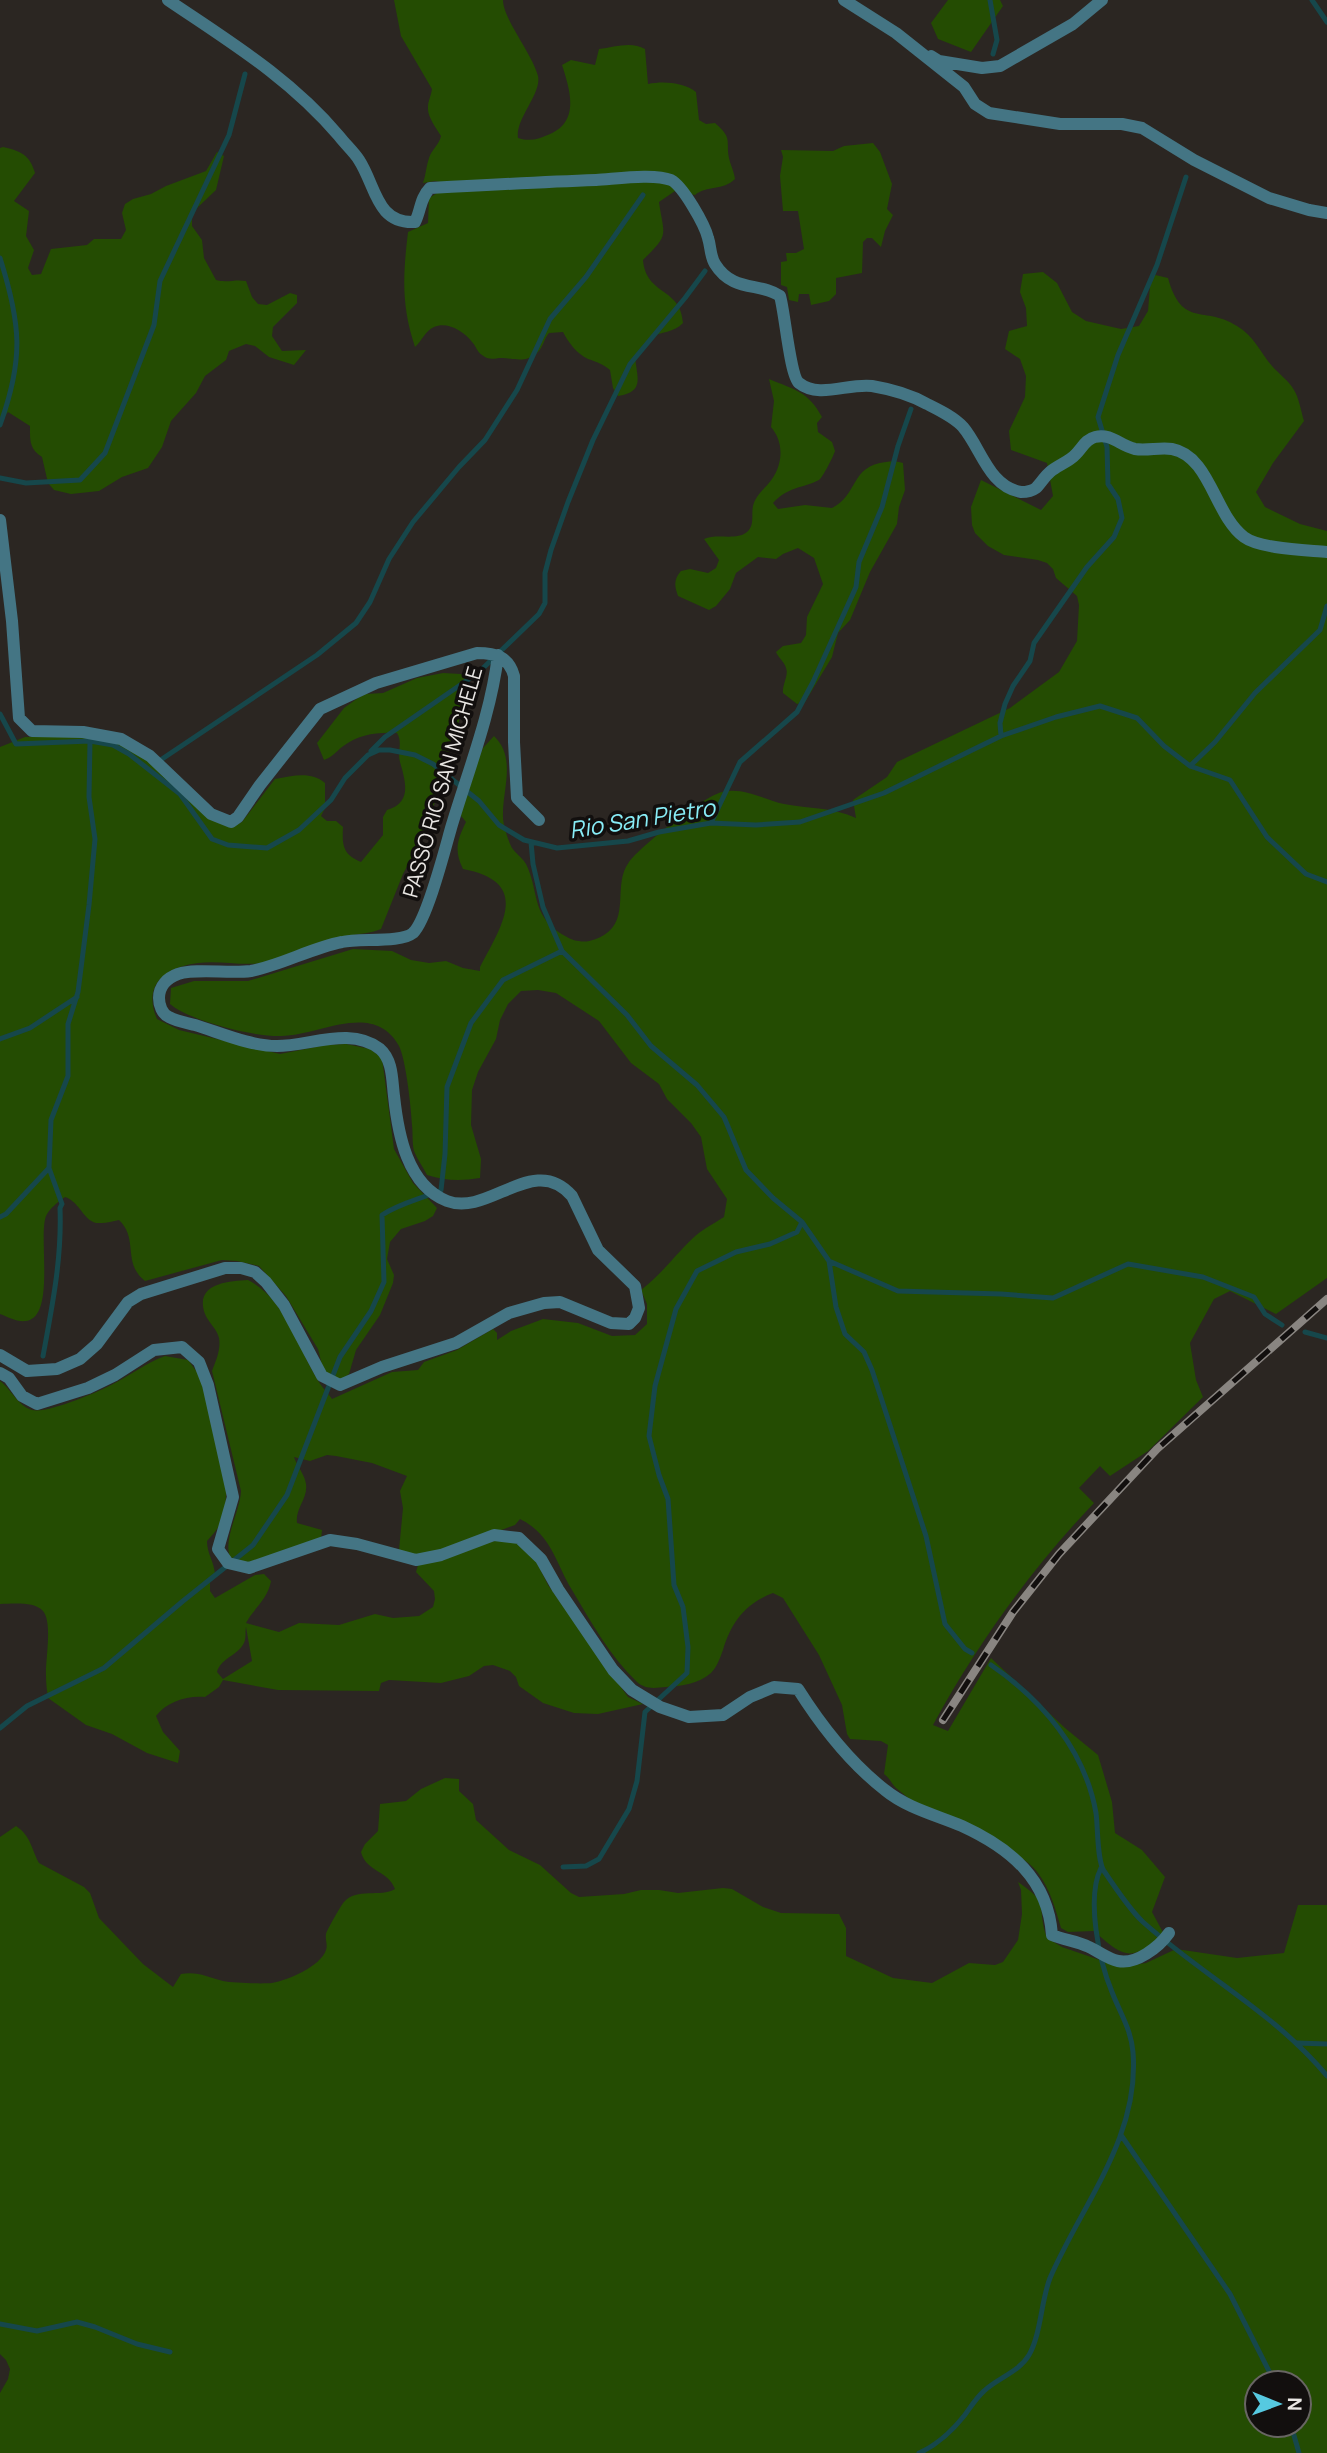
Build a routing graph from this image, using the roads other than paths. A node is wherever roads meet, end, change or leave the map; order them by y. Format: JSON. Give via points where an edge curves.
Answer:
{"nodes":[{"id":1,"x":169,"y":0,"type":"edge"},
{"id":2,"x":844,"y":0,"type":"edge"},
{"id":3,"x":1102,"y":0,"type":"edge"},
{"id":4,"x":913,"y":46,"type":"junction"},
{"id":5,"x":1327,"y":213,"type":"edge"},
{"id":6,"x":0,"y":520,"type":"edge"},
{"id":7,"x":1327,"y":552,"type":"edge"},
{"id":8,"x":498,"y":655,"type":"junction"},
{"id":9,"x":539,"y":820,"type":"dead end"},
{"id":10,"x":0,"y":1355,"type":"edge"},
{"id":11,"x":0,"y":1373,"type":"edge"},
{"id":12,"x":1169,"y":1934,"type":"dead end"}],
"edges":[{"from":1,"to":7,"type":"street","via":[[246,51],[318,111],[359,160],[387,214],[400,223],[415,222],[422,197],[430,188],[614,179],[672,181],[704,225],[721,272],[736,283],[770,289],[780,296],[792,372],[798,383],[829,391],[872,386],[915,397],[960,424],[992,474],[1006,487],[1023,492],[1034,489],[1097,436],[1111,436],[1135,449],[1172,449],[1195,460],[1231,523],[1246,539]]},
{"from":2,"to":4,"type":"street"},
{"from":3,"to":4,"type":"street","via":[[1073,24],[1000,66],[939,61]]},
{"from":4,"to":5,"type":"street","via":[[989,113],[1060,124],[1142,128],[1269,198]]},
{"from":6,"to":8,"type":"street","via":[[19,718],[41,733],[83,732],[121,738],[150,756],[211,814],[231,822],[320,709],[376,683],[478,653]]},
{"from":8,"to":9,"type":"street","via":[[512,667],[514,676],[517,798]]},
{"from":8,"to":10,"type":"street","name":"PASSO RIO SAN MICHELE","via":[[438,874],[414,932],[401,939],[340,942],[252,971],[181,973],[162,984],[159,1005],[169,1017],[254,1043],[274,1046],[342,1038],[378,1047],[391,1068],[405,1152],[428,1190],[445,1200],[466,1204],[529,1182],[558,1184],[572,1196],[597,1251],[635,1286],[639,1300],[635,1318],[629,1324],[611,1323],[560,1302],[527,1307],[456,1343],[340,1385],[322,1376],[284,1305],[266,1282],[255,1272],[225,1268],[141,1294],[128,1303],[97,1344],[80,1359],[57,1369],[27,1371]]},
{"from":11,"to":12,"type":"street","via":[[22,1396],[37,1404],[88,1388],[154,1350],[182,1347],[199,1362],[208,1385],[233,1497],[218,1549],[228,1563],[249,1568],[330,1540],[416,1560],[494,1535],[519,1538],[541,1559],[613,1670],[632,1690],[689,1717],[723,1715],[774,1687],[798,1689],[837,1745],[887,1792],[1009,1853],[1046,1901],[1052,1935],[1119,1962],[1138,1958]]}]}
